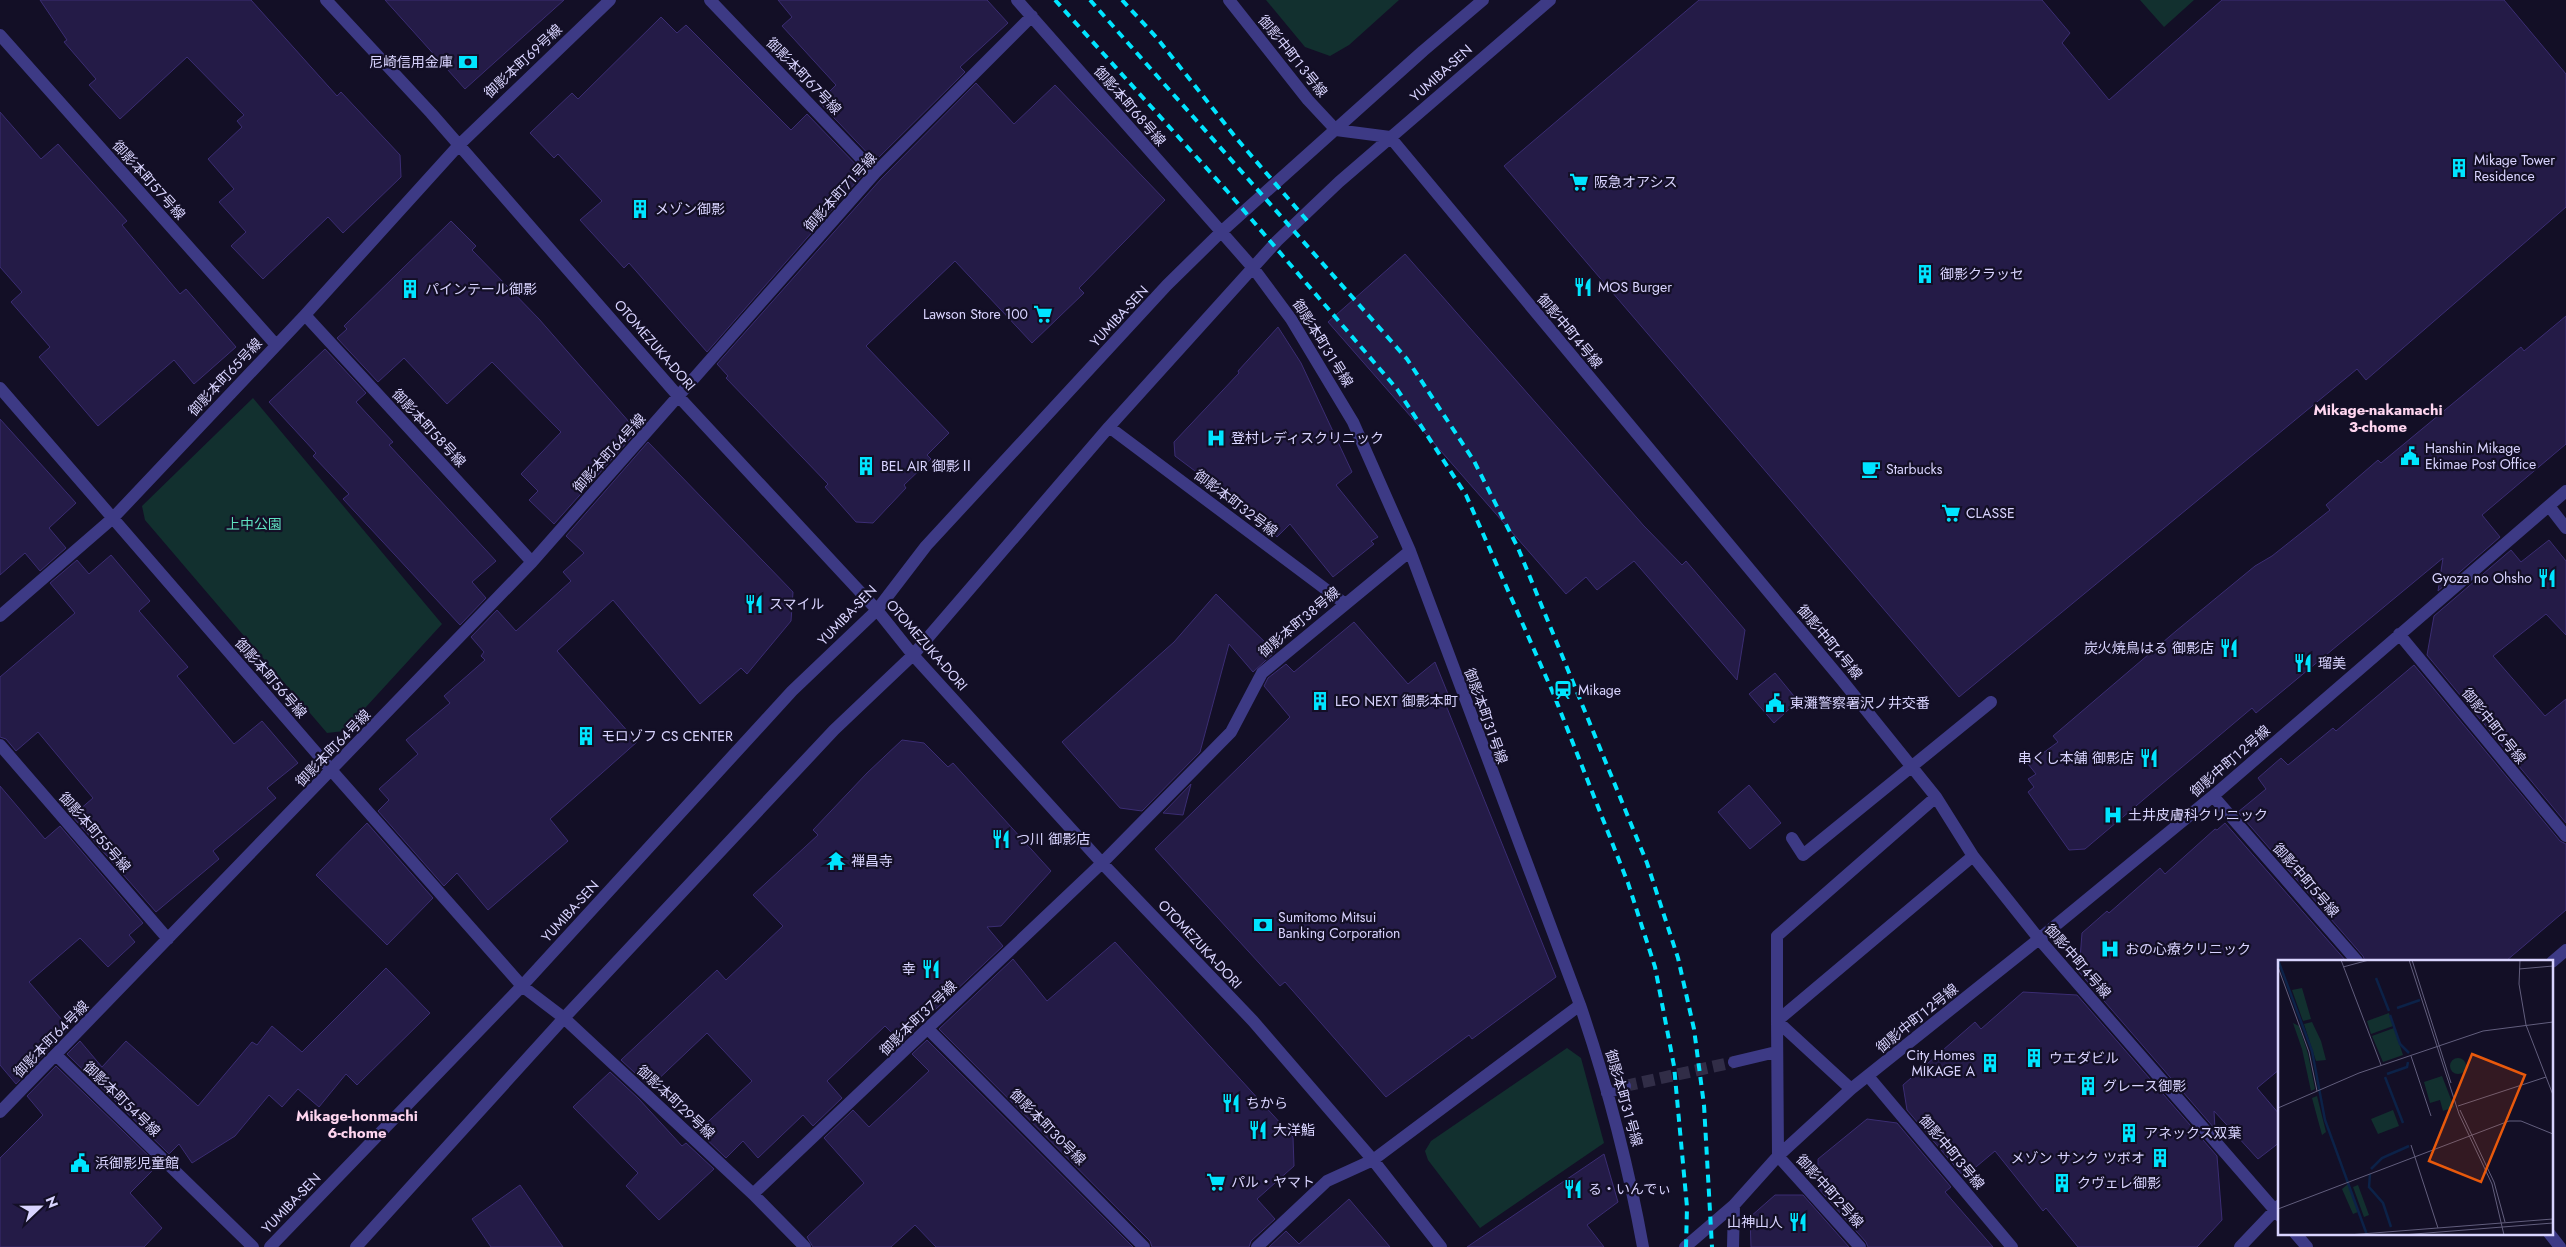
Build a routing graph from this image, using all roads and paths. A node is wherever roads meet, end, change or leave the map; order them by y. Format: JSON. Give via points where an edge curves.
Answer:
{"nodes":[{"id":1,"x":326,"y":0,"type":"edge"},
{"id":2,"x":610,"y":0,"type":"edge"},
{"id":3,"x":710,"y":0,"type":"edge"},
{"id":4,"x":1018,"y":0,"type":"edge"},
{"id":5,"x":1228,"y":0,"type":"edge"},
{"id":6,"x":1483,"y":0,"type":"edge"},
{"id":7,"x":1550,"y":0,"type":"edge"},
{"id":8,"x":1032,"y":16,"type":"junction"},
{"id":9,"x":0,"y":35,"type":"edge"},
{"id":10,"x":1336,"y":130,"type":"junction"},
{"id":11,"x":1390,"y":137,"type":"junction"},
{"id":12,"x":459,"y":145,"type":"junction"},
{"id":13,"x":876,"y":173,"type":"junction"},
{"id":14,"x":1221,"y":232,"type":"junction"},
{"id":15,"x":1254,"y":268,"type":"junction"},
{"id":16,"x":305,"y":315,"type":"junction"},
{"id":17,"x":276,"y":345,"type":"junction"},
{"id":18,"x":0,"y":388,"type":"edge"},
{"id":19,"x":679,"y":396,"type":"junction"},
{"id":20,"x":1109,"y":427,"type":"junction"},
{"id":21,"x":2566,"y":491,"type":"edge"},
{"id":22,"x":2549,"y":506,"type":"junction"},
{"id":23,"x":113,"y":518,"type":"junction"},
{"id":24,"x":2566,"y":528,"type":"edge"},
{"id":25,"x":1410,"y":551,"type":"junction"},
{"id":26,"x":532,"y":562,"type":"junction"},
{"id":27,"x":1344,"y":603,"type":"junction"},
{"id":28,"x":877,"y":610,"type":"junction"},
{"id":29,"x":0,"y":616,"type":"edge"},
{"id":30,"x":2399,"y":634,"type":"junction"},
{"id":31,"x":913,"y":655,"type":"junction"},
{"id":32,"x":1991,"y":702,"type":"dead end"},
{"id":33,"x":0,"y":745,"type":"edge"},
{"id":34,"x":332,"y":771,"type":"junction"},
{"id":35,"x":2213,"y":796,"type":"junction"},
{"id":36,"x":1936,"y":797,"type":"junction"},
{"id":37,"x":2566,"y":836,"type":"edge"},
{"id":38,"x":1792,"y":838,"type":"dead end"},
{"id":39,"x":1974,"y":856,"type":"junction"},
{"id":40,"x":1102,"y":863,"type":"junction"},
{"id":41,"x":168,"y":939,"type":"junction"},
{"id":42,"x":2039,"y":940,"type":"junction"},
{"id":43,"x":2566,"y":950,"type":"edge"},
{"id":44,"x":2356,"y":960,"type":"edge"},
{"id":45,"x":2554,"y":960,"type":"edge"},
{"id":46,"x":522,"y":986,"type":"junction"},
{"id":47,"x":1580,"y":1005,"type":"junction"},
{"id":48,"x":564,"y":1018,"type":"junction"},
{"id":49,"x":1777,"y":1020,"type":"junction"},
{"id":50,"x":928,"y":1029,"type":"junction"},
{"id":51,"x":1776,"y":1052,"type":"junction"},
{"id":52,"x":57,"y":1056,"type":"junction"},
{"id":53,"x":1734,"y":1062,"type":"tunnel mouth"},
{"id":54,"x":1868,"y":1076,"type":"junction"},
{"id":55,"x":1625,"y":1086,"type":"tunnel mouth"},
{"id":56,"x":1852,"y":1089,"type":"junction"},
{"id":57,"x":1607,"y":1093,"type":"junction"},
{"id":58,"x":2,"y":1107,"type":"edge"},
{"id":59,"x":1778,"y":1156,"type":"junction"},
{"id":60,"x":1373,"y":1160,"type":"junction"},
{"id":61,"x":753,"y":1194,"type":"junction"},
{"id":62,"x":1734,"y":1206,"type":"junction"},
{"id":63,"x":2278,"y":1210,"type":"edge"},
{"id":64,"x":2296,"y":1234,"type":"edge"},
{"id":65,"x":2549,"y":1234,"type":"edge"},
{"id":66,"x":253,"y":1247,"type":"edge"},
{"id":67,"x":270,"y":1247,"type":"edge"},
{"id":68,"x":356,"y":1247,"type":"edge"},
{"id":69,"x":804,"y":1247,"type":"edge"},
{"id":70,"x":1144,"y":1247,"type":"edge"},
{"id":71,"x":1257,"y":1247,"type":"edge"},
{"id":72,"x":1441,"y":1247,"type":"edge"},
{"id":73,"x":1644,"y":1247,"type":"edge"},
{"id":74,"x":1685,"y":1247,"type":"edge"},
{"id":75,"x":1733,"y":1247,"type":"edge"},
{"id":76,"x":1860,"y":1247,"type":"edge"},
{"id":77,"x":2012,"y":1247,"type":"edge"},
{"id":78,"x":2240,"y":1247,"type":"edge"},
{"id":79,"x":2307,"y":1247,"type":"edge"},
{"id":80,"x":2560,"y":1247,"type":"edge"}],
"edges":[{"from":1,"to":12,"type":"street","name":"OTOMEZUKA-DORI"},
{"from":2,"to":12,"type":"street","name":"御影本町６９号線"},
{"from":3,"to":13,"type":"street","name":"御影本町６７号線"},
{"from":4,"to":8,"type":"street","name":"御影本町６８号線"},
{"from":5,"to":10,"type":"street","name":"御影中町１３号線"},
{"from":6,"to":10,"type":"street","name":"YUMIBA-SEN"},
{"from":7,"to":11,"type":"street","name":"YUMIBA-SEN"},
{"from":8,"to":13,"type":"street","name":"御影本町７１号線"},
{"from":8,"to":14,"type":"street","name":"御影本町６８号線"},
{"from":9,"to":17,"type":"street","name":"御影本町５７号線"},
{"from":10,"to":11,"type":"street"},
{"from":10,"to":14,"type":"street","name":"YUMIBA-SEN"},
{"from":11,"to":15,"type":"street","name":"YUMIBA-SEN","via":[[1300,218]]},
{"from":11,"to":36,"type":"street","name":"御影中町４号線"},
{"from":12,"to":16,"type":"street","name":"御影本町６５号線"},
{"from":12,"to":19,"type":"street","name":"OTOMEZUKA-DORI"},
{"from":13,"to":19,"type":"street","name":"御影本町７１号線"},
{"from":14,"to":15,"type":"street","name":"御影本町３１号線"},
{"from":14,"to":28,"type":"street","name":"YUMIBA-SEN","via":[[926,546]]},
{"from":15,"to":20,"type":"street","name":"YUMIBA-SEN"},
{"from":15,"to":25,"type":"street","name":"御影本町３１号線","via":[[1291,319],[1353,422]]},
{"from":16,"to":17,"type":"street","name":"御影本町６５号線"},
{"from":16,"to":26,"type":"street","name":"御影本町５８号線"},
{"from":17,"to":23,"type":"street","name":"御影本町６５号線"},
{"from":18,"to":23,"type":"street","name":"御影本町５６号線"},
{"from":19,"to":26,"type":"street","name":"御影本町６４号線"},
{"from":19,"to":28,"type":"street","name":"OTOMEZUKA-DORI"},
{"from":20,"to":27,"type":"street","name":"御影本町３２号線"},
{"from":20,"to":31,"type":"street","name":"YUMIBA-SEN"},
{"from":21,"to":22,"type":"street","name":"御影中町１２号線"},
{"from":22,"to":24,"type":"street"},
{"from":22,"to":30,"type":"street","name":"御影中町１２号線"},
{"from":23,"to":29,"type":"street","name":"御影本町６５号線"},
{"from":23,"to":34,"type":"street","name":"御影本町５６号線"},
{"from":25,"to":27,"type":"street","name":"御影本町３８号線"},
{"from":25,"to":47,"type":"street","name":"御影本町３１号線"},
{"from":26,"to":34,"type":"street","name":"御影本町６４号線"},
{"from":27,"to":40,"type":"street","name":"御影本町３８号線","via":[[1262,673],[1231,732]]},
{"from":28,"to":31,"type":"street","name":"OTOMEZUKA-DORI"},
{"from":28,"to":46,"type":"street","name":"YUMIBA-SEN","via":[[792,690]]},
{"from":30,"to":35,"type":"street","name":"御影中町１２号線"},
{"from":30,"to":37,"type":"street","name":"御影中町６号線"},
{"from":31,"to":40,"type":"street","name":"OTOMEZUKA-DORI"},
{"from":31,"to":48,"type":"street","name":"YUMIBA-SEN","via":[[834,730]]},
{"from":32,"to":38,"type":"street","via":[[1803,855]]},
{"from":33,"to":41,"type":"street","name":"御影本町５５号線"},
{"from":34,"to":41,"type":"street","name":"御影本町６４号線"},
{"from":34,"to":46,"type":"street","name":"御影本町５６号線"},
{"from":35,"to":42,"type":"street","name":"御影中町１２号線"},
{"from":35,"to":44,"type":"street","name":"御影中町５号線"},
{"from":36,"to":39,"type":"street","name":"御影中町４号線"},
{"from":36,"to":49,"type":"street","via":[[1777,936]]},
{"from":39,"to":42,"type":"street","name":"御影中町４号線"},
{"from":39,"to":49,"type":"street"},
{"from":40,"to":50,"type":"street","name":"御影本町３７号線"},
{"from":40,"to":60,"type":"street","name":"OTOMEZUKA-DORI","via":[[1252,1021]]},
{"from":41,"to":52,"type":"street","name":"御影本町６４号線"},
{"from":42,"to":54,"type":"street","name":"御影中町１２号線"},
{"from":42,"to":63,"type":"street","name":"御影中町４号線"},
{"from":43,"to":45,"type":"street"},
{"from":46,"to":48,"type":"street","name":"御影本町２９号線"},
{"from":46,"to":67,"type":"street","name":"YUMIBA-SEN"},
{"from":47,"to":57,"type":"street","name":"御影本町３１号線"},
{"from":47,"to":60,"type":"street"},
{"from":48,"to":61,"type":"street","name":"御影本町２９号線"},
{"from":48,"to":68,"type":"street","name":"YUMIBA-SEN"},
{"from":49,"to":51,"type":"street"},
{"from":49,"to":56,"type":"street"},
{"from":50,"to":61,"type":"street","name":"御影本町３７号線"},
{"from":50,"to":70,"type":"street","name":"御影本町３０号線"},
{"from":51,"to":53,"type":"street"},
{"from":51,"to":59,"type":"street"},
{"from":52,"to":58,"type":"street","name":"御影本町６４号線"},
{"from":52,"to":66,"type":"street","name":"御影本町５４号線"},
{"from":54,"to":56,"type":"street","name":"御影中町１２号線"},
{"from":54,"to":77,"type":"street","name":"御影中町３号線"},
{"from":55,"to":57,"type":"street"},
{"from":56,"to":59,"type":"street","name":"御影中町１２号線"},
{"from":57,"to":73,"type":"street","name":"御影本町３１号線","via":[[1630,1173]]},
{"from":59,"to":62,"type":"street","name":"御影中町１２号線"},
{"from":59,"to":76,"type":"street","name":"御影中町２号線"},
{"from":60,"to":71,"type":"street","via":[[1327,1181]]},
{"from":60,"to":72,"type":"street","name":"OTOMEZUKA-DORI"},
{"from":61,"to":69,"type":"street","name":"御影本町２９号線"},
{"from":62,"to":74,"type":"street","name":"御影中町１２号線"},
{"from":62,"to":75,"type":"street"},
{"from":63,"to":78,"type":"street"},
{"from":64,"to":79,"type":"street"},
{"from":65,"to":80,"type":"street"}]}
